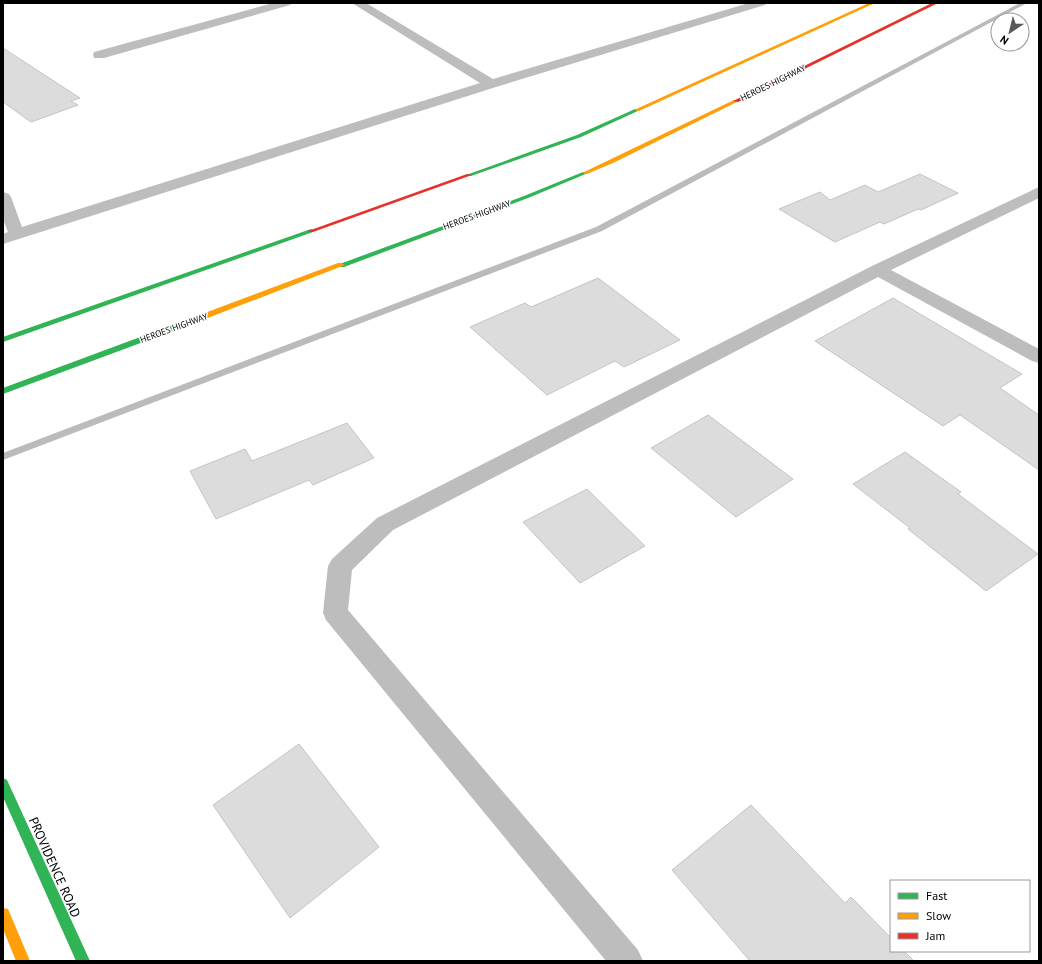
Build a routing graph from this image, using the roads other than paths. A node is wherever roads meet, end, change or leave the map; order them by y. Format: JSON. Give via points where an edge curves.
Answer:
{"nodes":[{"id":1,"x":286,"y":3,"type":"edge"},
{"id":2,"x":358,"y":3,"type":"edge"},
{"id":3,"x":761,"y":3,"type":"edge"},
{"id":4,"x":873,"y":3,"type":"edge"},
{"id":5,"x":936,"y":3,"type":"edge"},
{"id":6,"x":99,"y":55,"type":"dead end"},
{"id":7,"x":491,"y":84,"type":"junction"},
{"id":8,"x":1039,"y":192,"type":"edge"},
{"id":9,"x":3,"y":197,"type":"edge"},
{"id":10,"x":10,"y":237,"type":"edge"},
{"id":11,"x":878,"y":270,"type":"junction"},
{"id":12,"x":3,"y":340,"type":"edge"},
{"id":13,"x":1039,"y":357,"type":"edge"},
{"id":14,"x":3,"y":391,"type":"edge"},
{"id":15,"x":3,"y":784,"type":"edge"},
{"id":16,"x":3,"y":914,"type":"edge"},
{"id":17,"x":23,"y":961,"type":"edge"},
{"id":18,"x":83,"y":961,"type":"edge"},
{"id":19,"x":627,"y":961,"type":"edge"}],
"edges":[{"from":1,"to":6,"type":"street"},
{"from":2,"to":7,"type":"street"},
{"from":3,"to":7,"type":"street"},
{"from":4,"to":12,"type":"main road","via":[[579,136]]},
{"from":5,"to":14,"type":"main road","name":"HEROES HIGHWAY","via":[[611,162],[526,197]]},
{"from":7,"to":10,"type":"street"},
{"from":8,"to":11,"type":"street"},
{"from":9,"to":10,"type":"street"},
{"from":11,"to":13,"type":"street"},
{"from":11,"to":19,"type":"street","via":[[385,524],[340,566],[335,613]]},
{"from":15,"to":18,"type":"main road","name":"PROVIDENCE ROAD"},
{"from":16,"to":17,"type":"main road"}]}
